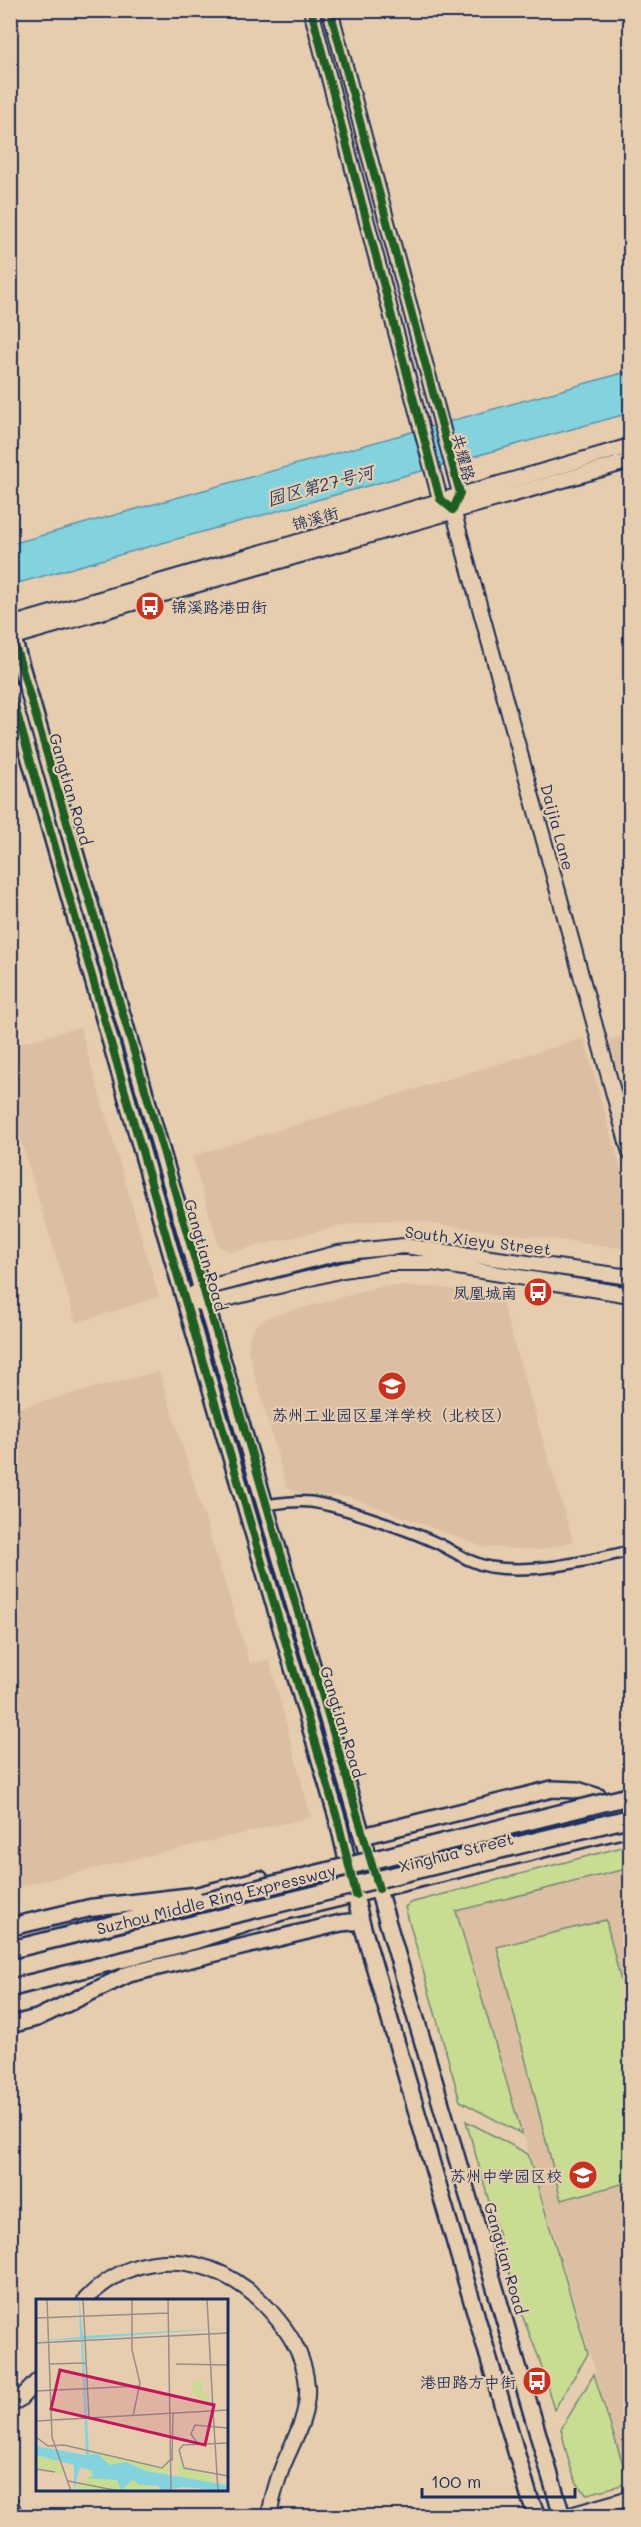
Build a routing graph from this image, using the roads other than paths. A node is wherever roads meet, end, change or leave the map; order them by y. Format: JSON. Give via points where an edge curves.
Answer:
{"nodes":[{"id":1,"x":311,"y":10,"type":"edge"},
{"id":2,"x":330,"y":10,"type":"edge"},
{"id":3,"x":630,"y":446,"type":"edge"},
{"id":4,"x":630,"y":461,"type":"edge"},
{"id":5,"x":460,"y":493,"type":"junction"},
{"id":6,"x":440,"y":499,"type":"junction"},
{"id":7,"x":453,"y":510,"type":"junction"},
{"id":8,"x":11,"y":632,"type":"edge"},
{"id":9,"x":10,"y":689,"type":"edge"},
{"id":10,"x":630,"y":1153,"type":"edge"},
{"id":11,"x":630,"y":1277,"type":"edge"},
{"id":12,"x":630,"y":1294,"type":"edge"},
{"id":13,"x":203,"y":1297,"type":"junction"},
{"id":14,"x":185,"y":1300,"type":"junction"},
{"id":15,"x":265,"y":1505,"type":"junction"},
{"id":16,"x":630,"y":1551,"type":"edge"},
{"id":17,"x":630,"y":1790,"type":"edge"},
{"id":18,"x":630,"y":1796,"type":"edge"},
{"id":19,"x":599,"y":1797,"type":"junction"},
{"id":20,"x":630,"y":1818,"type":"edge"},
{"id":21,"x":630,"y":1828,"type":"edge"},
{"id":22,"x":363,"y":1836,"type":"junction"},
{"id":23,"x":368,"y":1853,"type":"junction"},
{"id":24,"x":347,"y":1858,"type":"junction"},
{"id":25,"x":268,"y":1887,"type":"junction"},
{"id":26,"x":378,"y":1889,"type":"junction"},
{"id":27,"x":356,"y":1895,"type":"junction"},
{"id":28,"x":277,"y":1913,"type":"junction"},
{"id":29,"x":361,"y":1921,"type":"junction"},
{"id":30,"x":10,"y":1927,"type":"edge"},
{"id":31,"x":10,"y":1940,"type":"edge"},
{"id":32,"x":10,"y":1950,"type":"edge"},
{"id":33,"x":10,"y":1969,"type":"edge"},
{"id":34,"x":10,"y":1979,"type":"edge"},
{"id":35,"x":10,"y":1988,"type":"edge"},
{"id":36,"x":10,"y":2025,"type":"edge"},
{"id":37,"x":87,"y":2299,"type":"edge"},
{"id":38,"x":36,"y":2382,"type":"edge"},
{"id":39,"x":10,"y":2405,"type":"edge"},
{"id":40,"x":630,"y":2498,"type":"edge"},
{"id":41,"x":10,"y":2502,"type":"edge"},
{"id":42,"x":15,"y":2517,"type":"edge"},
{"id":43,"x":268,"y":2517,"type":"edge"},
{"id":44,"x":537,"y":2517,"type":"edge"},
{"id":45,"x":562,"y":2517,"type":"edge"},
{"id":46,"x":567,"y":2517,"type":"edge"}],
"edges":[{"from":1,"to":6,"type":"street","name":"共耀路"},
{"from":2,"to":5,"type":"street","name":"共耀路"},
{"from":3,"to":5,"type":"street","name":"锦溪街"},
{"from":4,"to":7,"type":"street","name":"锦溪街"},
{"from":5,"to":6,"type":"street","name":"锦溪街"},
{"from":5,"to":7,"type":"street","name":"共耀路"},
{"from":6,"to":7,"type":"street"},
{"from":6,"to":8,"type":"street","name":"锦溪街"},
{"from":7,"to":8,"type":"street","name":"锦溪街"},
{"from":7,"to":10,"type":"street","name":"Daijia Lane"},
{"from":8,"to":13,"type":"main road","name":"Gangtian Road"},
{"from":9,"to":14,"type":"main road","name":"Gangtian Road"},
{"from":11,"to":13,"type":"street","name":"South Xieyu Street","via":[[404,1246],[338,1253]]},
{"from":12,"to":13,"type":"street","name":"South Xieyu Street","via":[[432,1263],[388,1263]]},
{"from":13,"to":14,"type":"street"},
{"from":13,"to":15,"type":"main road","name":"Gangtian Road"},
{"from":14,"to":24,"type":"main road","name":"Gangtian Road"},
{"from":15,"to":16,"type":"street","via":[[294,1501],[331,1507],[408,1532],[468,1561],[492,1567],[551,1567]]},
{"from":15,"to":22,"type":"main road","name":"Gangtian Road"},
{"from":17,"to":19,"type":"main road","name":"Xinghua Street"},
{"from":18,"to":25,"type":"highway","name":"Suzhou Middle Ring Expressway","bridge":true},
{"from":19,"to":22,"type":"main road","via":[[577,1790],[552,1789]]},
{"from":19,"to":23,"type":"main road","name":"Xinghua Street"},
{"from":20,"to":33,"type":"highway","name":"Suzhou Middle Ring Expressway","bridge":true},
{"from":21,"to":26,"type":"main road","name":"Xinghua Street"},
{"from":22,"to":23,"type":"main road","name":"Gangtian Road"},
{"from":23,"to":24,"type":"main road","name":"Xinghua Street"},
{"from":23,"to":26,"type":"main road","name":"Gangtian Road"},
{"from":24,"to":27,"type":"main road","name":"Gangtian Road"},
{"from":24,"to":31,"type":"main road","name":"Xinghua Street"},
{"from":25,"to":30,"type":"highway","bridge":true,"via":[[90,1908]]},
{"from":25,"to":32,"type":"highway","name":"Suzhou Middle Ring Expressway","bridge":true},
{"from":26,"to":27,"type":"main road","name":"Xinghua Street"},
{"from":26,"to":45,"type":"main road","name":"Gangtian Road"},
{"from":27,"to":28,"type":"main road","name":"Xinghua Street"},
{"from":27,"to":29,"type":"main road","name":"Gangtian Road"},
{"from":28,"to":34,"type":"main road","name":"Xinghua Street"},
{"from":28,"to":35,"type":"highway","via":[[196,1940]]},
{"from":29,"to":36,"type":"main road","via":[[129,1974],[37,2018]]},
{"from":29,"to":44,"type":"main road","name":"Gangtian Road"},
{"from":37,"to":43,"type":"street","via":[[120,2273],[148,2264],[182,2262],[218,2269],[266,2304],[291,2335],[307,2386],[302,2422]]},
{"from":38,"to":39,"type":"street"},
{"from":40,"to":46,"type":"street"},
{"from":41,"to":42,"type":"street"}]}
